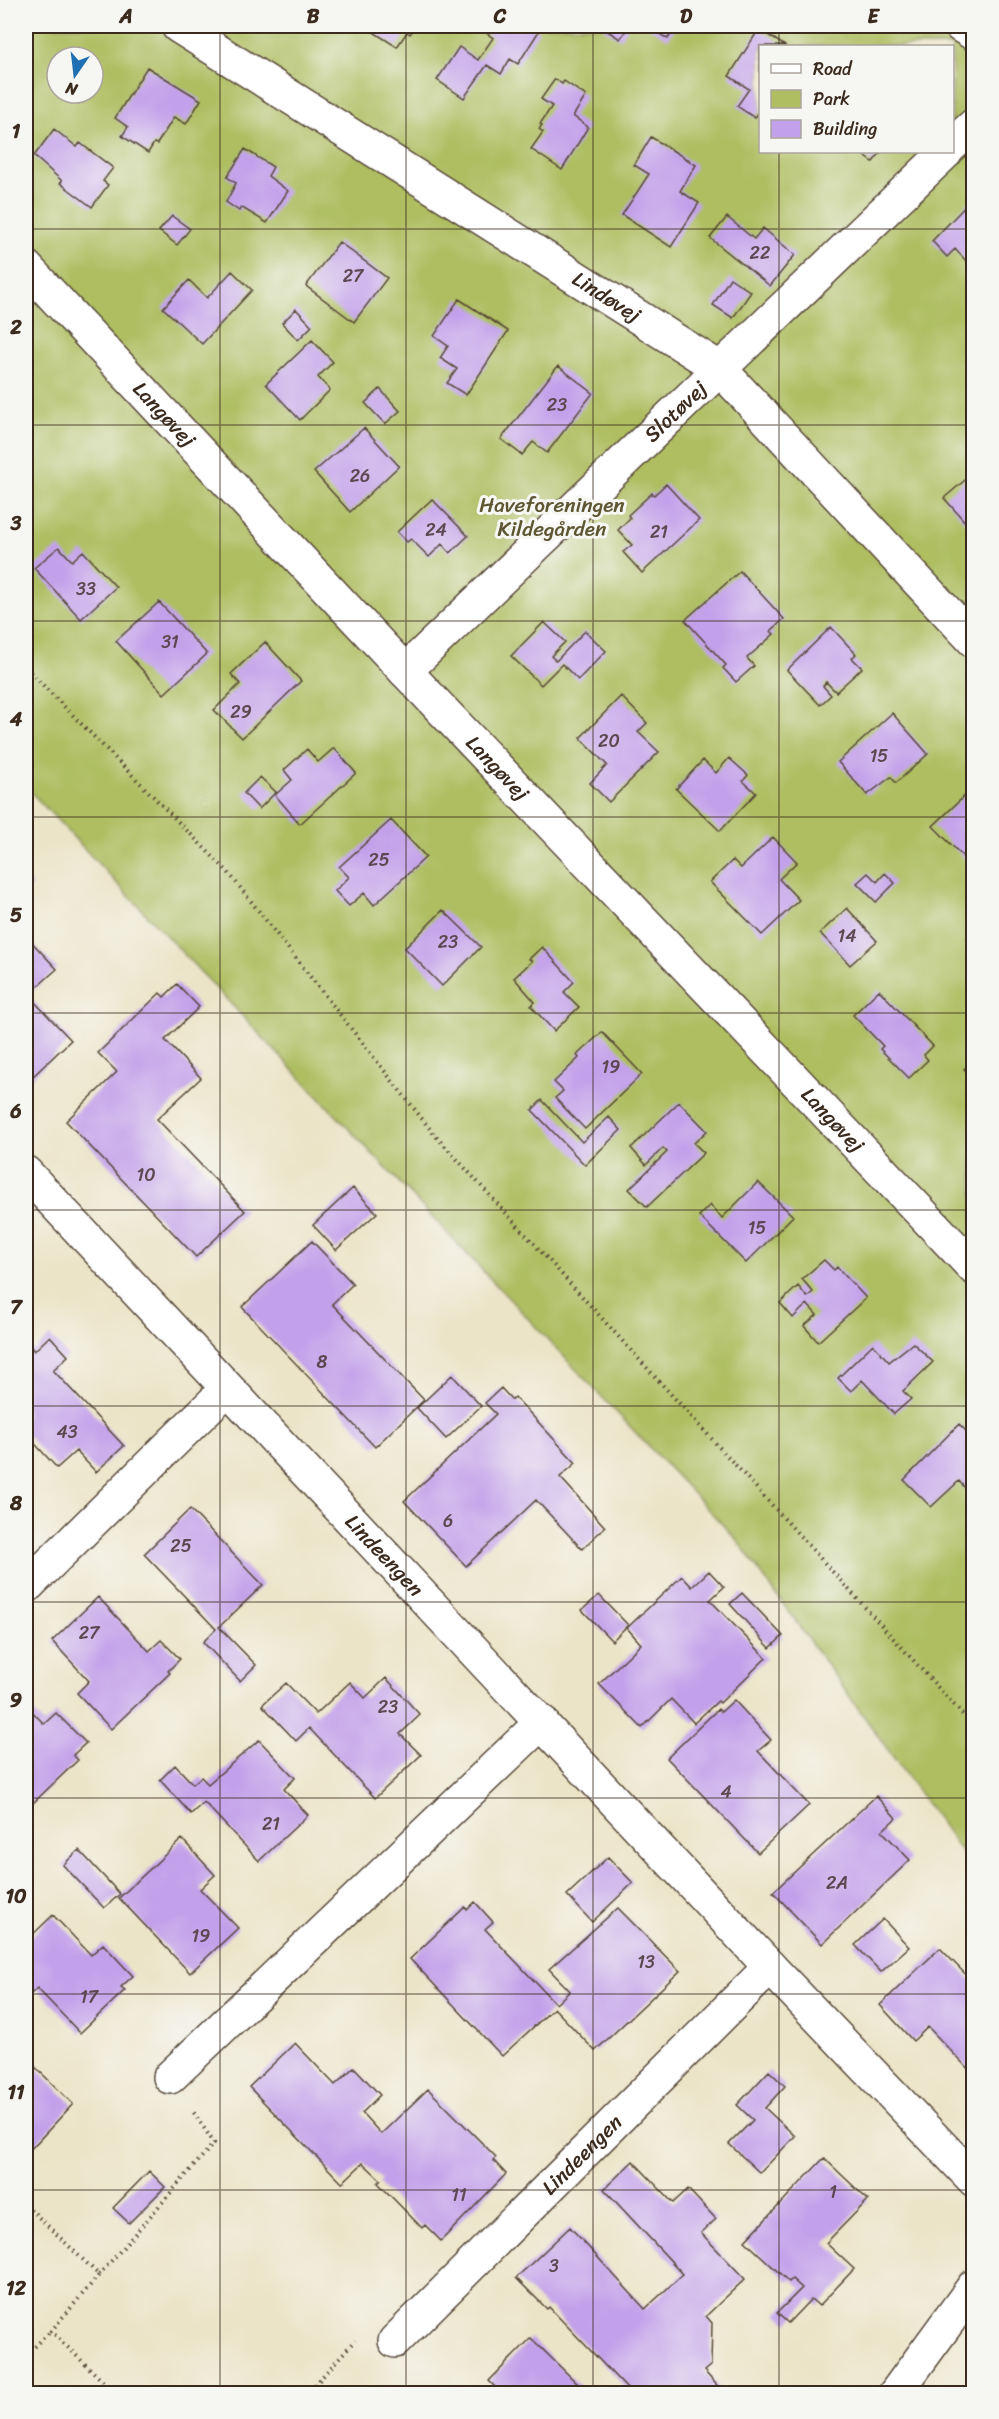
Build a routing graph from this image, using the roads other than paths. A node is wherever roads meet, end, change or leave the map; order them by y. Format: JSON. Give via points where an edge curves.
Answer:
{"nodes":[{"id":1,"x":178,"y":26,"type":"edge"},
{"id":2,"x":961,"y":26,"type":"edge"},
{"id":3,"x":974,"y":34,"type":"edge"},
{"id":4,"x":974,"y":125,"type":"edge"},
{"id":5,"x":954,"y":143,"type":"edge"},
{"id":6,"x":945,"y":153,"type":"edge"},
{"id":7,"x":26,"y":267,"type":"edge"},
{"id":8,"x":719,"y":368,"type":"junction"},
{"id":9,"x":974,"y":641,"type":"edge"},
{"id":10,"x":405,"y":670,"type":"junction"},
{"id":11,"x":26,"y":1173,"type":"edge"},
{"id":12,"x":974,"y":1268,"type":"edge"},
{"id":13,"x":227,"y":1389,"type":"junction"},
{"id":14,"x":26,"y":1587,"type":"edge"},
{"id":15,"x":542,"y":1722,"type":"junction"},
{"id":16,"x":770,"y":1967,"type":"junction"},
{"id":17,"x":170,"y":2077,"type":"road end"},
{"id":18,"x":974,"y":2180,"type":"edge"},
{"id":19,"x":974,"y":2286,"type":"edge"},
{"id":20,"x":395,"y":2341,"type":"road end"},
{"id":21,"x":895,"y":2394,"type":"edge"}],
"edges":[{"from":1,"to":8,"type":"street","name":"Lindøvej"},
{"from":2,"to":3,"type":"street"},
{"from":4,"to":5,"type":"street"},
{"from":6,"to":8,"type":"street","name":"Slotøvej"},
{"from":7,"to":10,"type":"street","name":"Langøvej"},
{"from":8,"to":9,"type":"street","name":"Lindøvej"},
{"from":8,"to":10,"type":"street","name":"Slotøvej"},
{"from":10,"to":12,"type":"street","name":"Langøvej"},
{"from":11,"to":13,"type":"street","name":"Lindeengen"},
{"from":13,"to":14,"type":"street"},
{"from":13,"to":15,"type":"street","name":"Lindeengen"},
{"from":15,"to":16,"type":"street","name":"Lindeengen"},
{"from":15,"to":17,"type":"street"},
{"from":16,"to":18,"type":"street","name":"Lindeengen"},
{"from":16,"to":20,"type":"street","name":"Lindeengen"},
{"from":19,"to":21,"type":"street"}]}
